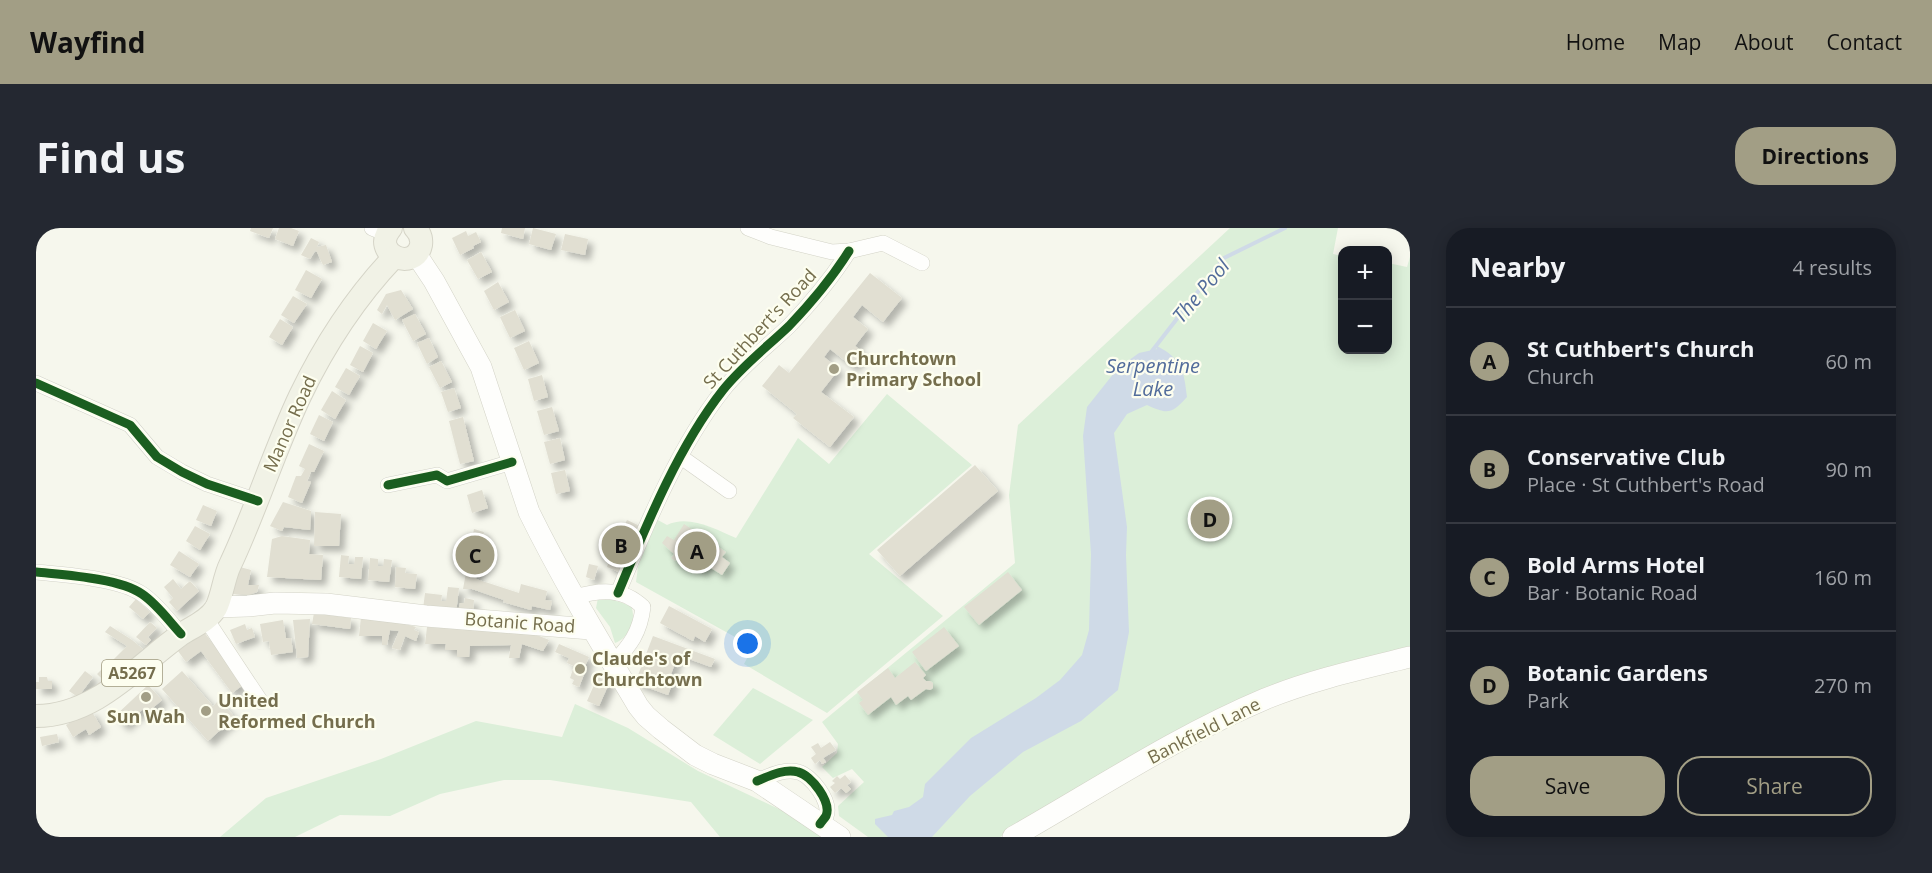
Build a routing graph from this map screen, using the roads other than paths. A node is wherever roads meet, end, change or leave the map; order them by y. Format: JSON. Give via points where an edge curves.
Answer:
{"nodes":[{"id":1,"x":415,"y":228,"type":"edge"},
{"id":2,"x":748,"y":228,"type":"edge"},
{"id":3,"x":383,"y":230,"type":"edge"},
{"id":4,"x":849,"y":251,"type":"junction"},
{"id":5,"x":405,"y":256,"type":"junction"},
{"id":6,"x":922,"y":263,"type":"dead end"},
{"id":7,"x":36,"y":383,"type":"edge"},
{"id":8,"x":681,"y":457,"type":"junction"},
{"id":9,"x":512,"y":462,"type":"junction"},
{"id":10,"x":388,"y":485,"type":"dead end"},
{"id":11,"x":729,"y":491,"type":"dead end"},
{"id":12,"x":258,"y":501,"type":"junction"},
{"id":13,"x":36,"y":572,"type":"edge"},
{"id":14,"x":618,"y":593,"type":"junction"},
{"id":15,"x":574,"y":597,"type":"junction"},
{"id":16,"x":211,"y":613,"type":"junction"},
{"id":17,"x":591,"y":629,"type":"junction"},
{"id":18,"x":182,"y":634,"type":"junction"},
{"id":19,"x":1410,"y":657,"type":"edge"},
{"id":20,"x":612,"y":664,"type":"junction"},
{"id":21,"x":261,"y":702,"type":"dead end"},
{"id":22,"x":36,"y":716,"type":"edge"},
{"id":23,"x":757,"y":781,"type":"junction"},
{"id":24,"x":820,"y":824,"type":"junction"},
{"id":25,"x":840,"y":837,"type":"edge"},
{"id":26,"x":1013,"y":837,"type":"edge"}],
"edges":[{"from":1,"to":5,"type":"main road","via":[[421,239],[420,249]]},
{"from":2,"to":4,"type":"street","via":[[832,252]]},
{"from":3,"to":5,"type":"main road","via":[[390,254]]},
{"from":4,"to":6,"type":"street","via":[[883,243]]},
{"from":4,"to":8,"type":"street","name":"St Cuthbert's Road","via":[[790,324],[724,388]]},
{"from":5,"to":9,"type":"main road","via":[[434,281],[481,367]]},
{"from":5,"to":12,"type":"main road","name":"Manor Road","via":[[373,279],[334,336],[299,397]]},
{"from":7,"to":12,"type":"street","via":[[130,425],[157,457],[182,472]]},
{"from":8,"to":11,"type":"street"},
{"from":8,"to":14,"type":"street","name":"St Cuthbert's Road"},
{"from":9,"to":10,"type":"street","via":[[447,481],[437,475]]},
{"from":9,"to":15,"type":"main road","via":[[529,512]]},
{"from":12,"to":16,"type":"main road","name":"Manor Road"},
{"from":13,"to":18,"type":"street","via":[[131,588]]},
{"from":14,"to":15,"type":"street","via":[[599,591]]},
{"from":14,"to":20,"type":"street","via":[[634,598],[643,607],[636,633]]},
{"from":15,"to":17,"type":"main road"},
{"from":16,"to":17,"type":"main road","name":"Botanic Road","via":[[275,603],[326,604]]},
{"from":16,"to":18,"type":"main road","number":"A5267"},
{"from":16,"to":21,"type":"street"},
{"from":17,"to":20,"type":"main road","name":"Botanic Road"},
{"from":18,"to":22,"type":"main road","number":"A5267","via":[[93,700],[63,713]]},
{"from":19,"to":26,"type":"main road","name":"Bankfield Lane","via":[[1323,680],[1233,713]]},
{"from":20,"to":23,"type":"main road","name":"Botanic Road","via":[[638,706],[661,729],[704,760]]},
{"from":23,"to":24,"type":"main road","name":"Botanic Road"},
{"from":23,"to":24,"type":"street","via":[[787,771],[803,774],[815,784],[827,808]]},
{"from":24,"to":25,"type":"main road","name":"Botanic Road"}]}
